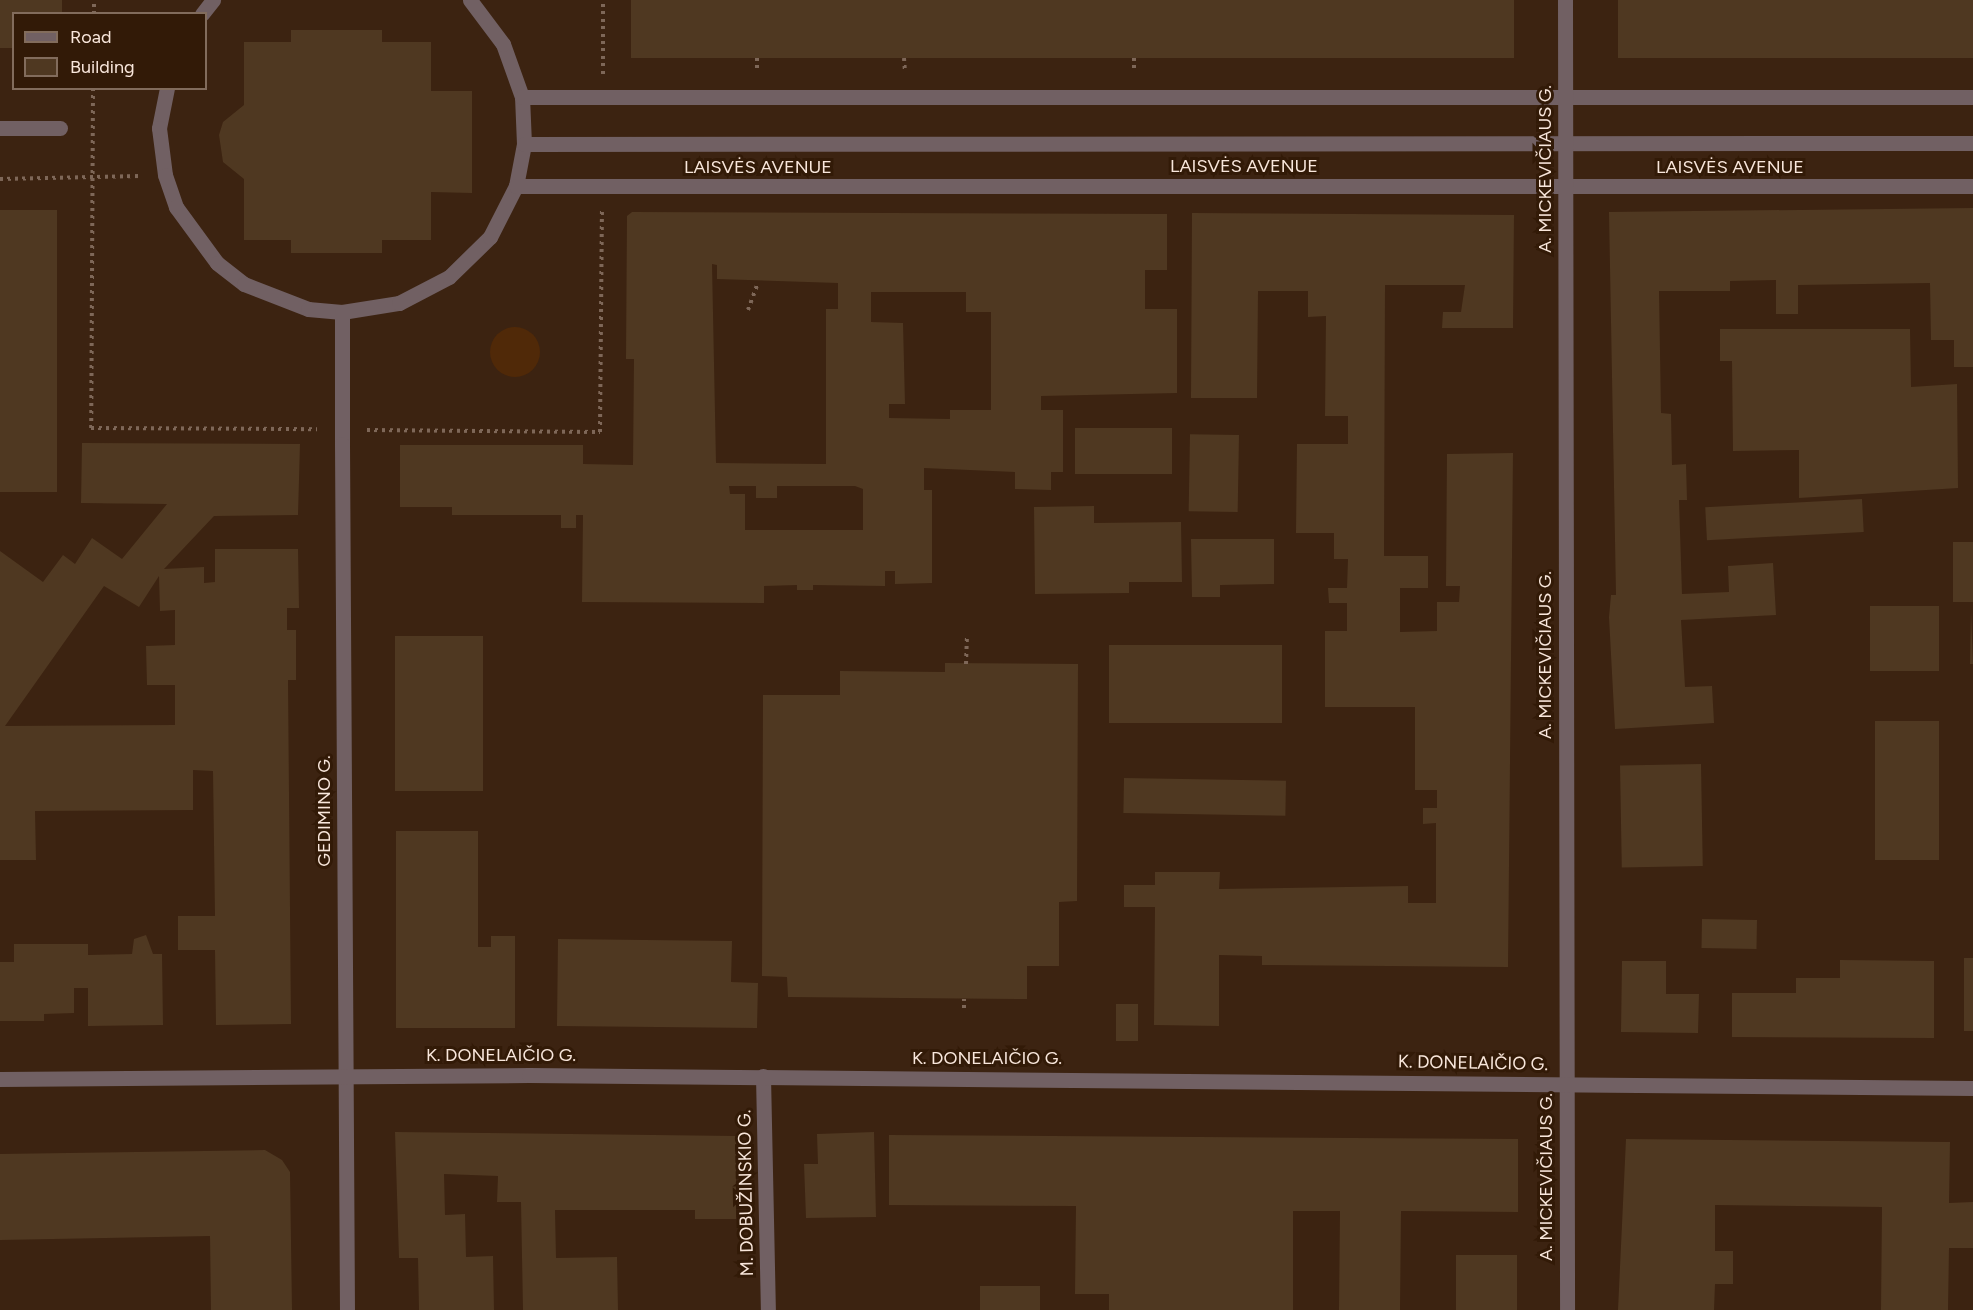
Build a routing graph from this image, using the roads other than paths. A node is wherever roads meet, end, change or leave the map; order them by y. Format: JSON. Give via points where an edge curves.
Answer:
{"nodes":[{"id":1,"x":213,"y":0,"type":"edge"},
{"id":2,"x":470,"y":0,"type":"edge"},
{"id":3,"x":1565,"y":0,"type":"edge"},
{"id":4,"x":204,"y":12,"type":"edge"},
{"id":5,"x":167,"y":90,"type":"edge"},
{"id":6,"x":522,"y":97,"type":"junction"},
{"id":7,"x":1565,"y":97,"type":"junction"},
{"id":8,"x":1973,"y":97,"type":"edge"},
{"id":9,"x":0,"y":128,"type":"edge"},
{"id":10,"x":60,"y":128,"type":"dead end"},
{"id":11,"x":1973,"y":143,"type":"edge"},
{"id":12,"x":524,"y":144,"type":"junction"},
{"id":13,"x":1565,"y":144,"type":"junction"},
{"id":14,"x":516,"y":186,"type":"junction"},
{"id":15,"x":1565,"y":186,"type":"junction"},
{"id":16,"x":1973,"y":186,"type":"edge"},
{"id":17,"x":342,"y":312,"type":"junction"},
{"id":18,"x":763,"y":1076,"type":"junction"},
{"id":19,"x":344,"y":1077,"type":"junction"},
{"id":20,"x":0,"y":1079,"type":"edge"},
{"id":21,"x":1565,"y":1084,"type":"junction"},
{"id":22,"x":1973,"y":1088,"type":"edge"},
{"id":23,"x":347,"y":1310,"type":"edge"},
{"id":24,"x":768,"y":1310,"type":"edge"},
{"id":25,"x":1567,"y":1310,"type":"edge"}],
"edges":[{"from":1,"to":4,"type":"street"},
{"from":2,"to":6,"type":"street","via":[[503,44]]},
{"from":3,"to":7,"type":"street","name":"A. MICKEVIČIAUS G."},
{"from":5,"to":17,"type":"street","via":[[159,128],[165,175],[188,227],[217,263],[275,300]]},
{"from":6,"to":7,"type":"street"},
{"from":6,"to":12,"type":"street"},
{"from":7,"to":8,"type":"street"},
{"from":7,"to":13,"type":"street","name":"A. MICKEVIČIAUS G."},
{"from":9,"to":10,"type":"street"},
{"from":11,"to":13,"type":"street","name":"LAISVĖS AVENUE"},
{"from":12,"to":13,"type":"street","name":"LAISVĖS AVENUE"},
{"from":12,"to":14,"type":"street"},
{"from":13,"to":15,"type":"street","name":"A. MICKEVIČIAUS G."},
{"from":14,"to":15,"type":"street","name":"LAISVĖS AVENUE"},
{"from":14,"to":17,"type":"street","via":[[490,237],[449,277],[399,303]]},
{"from":15,"to":16,"type":"street","name":"LAISVĖS AVENUE"},
{"from":15,"to":21,"type":"street","name":"A. MICKEVIČIAUS G."},
{"from":17,"to":19,"type":"street","name":"GEDIMINO G."},
{"from":18,"to":19,"type":"street","name":"K. DONELAIČIO G."},
{"from":18,"to":21,"type":"street","name":"K. DONELAIČIO G."},
{"from":18,"to":24,"type":"street","name":"M. DOBUŽINSKIO G."},
{"from":19,"to":20,"type":"street","name":"K. DONELAIČIO G."},
{"from":19,"to":23,"type":"street","name":"GEDIMINO G."},
{"from":21,"to":22,"type":"street","name":"K. DONELAIČIO G."},
{"from":21,"to":25,"type":"street","name":"A. MICKEVIČIAUS G."}]}
